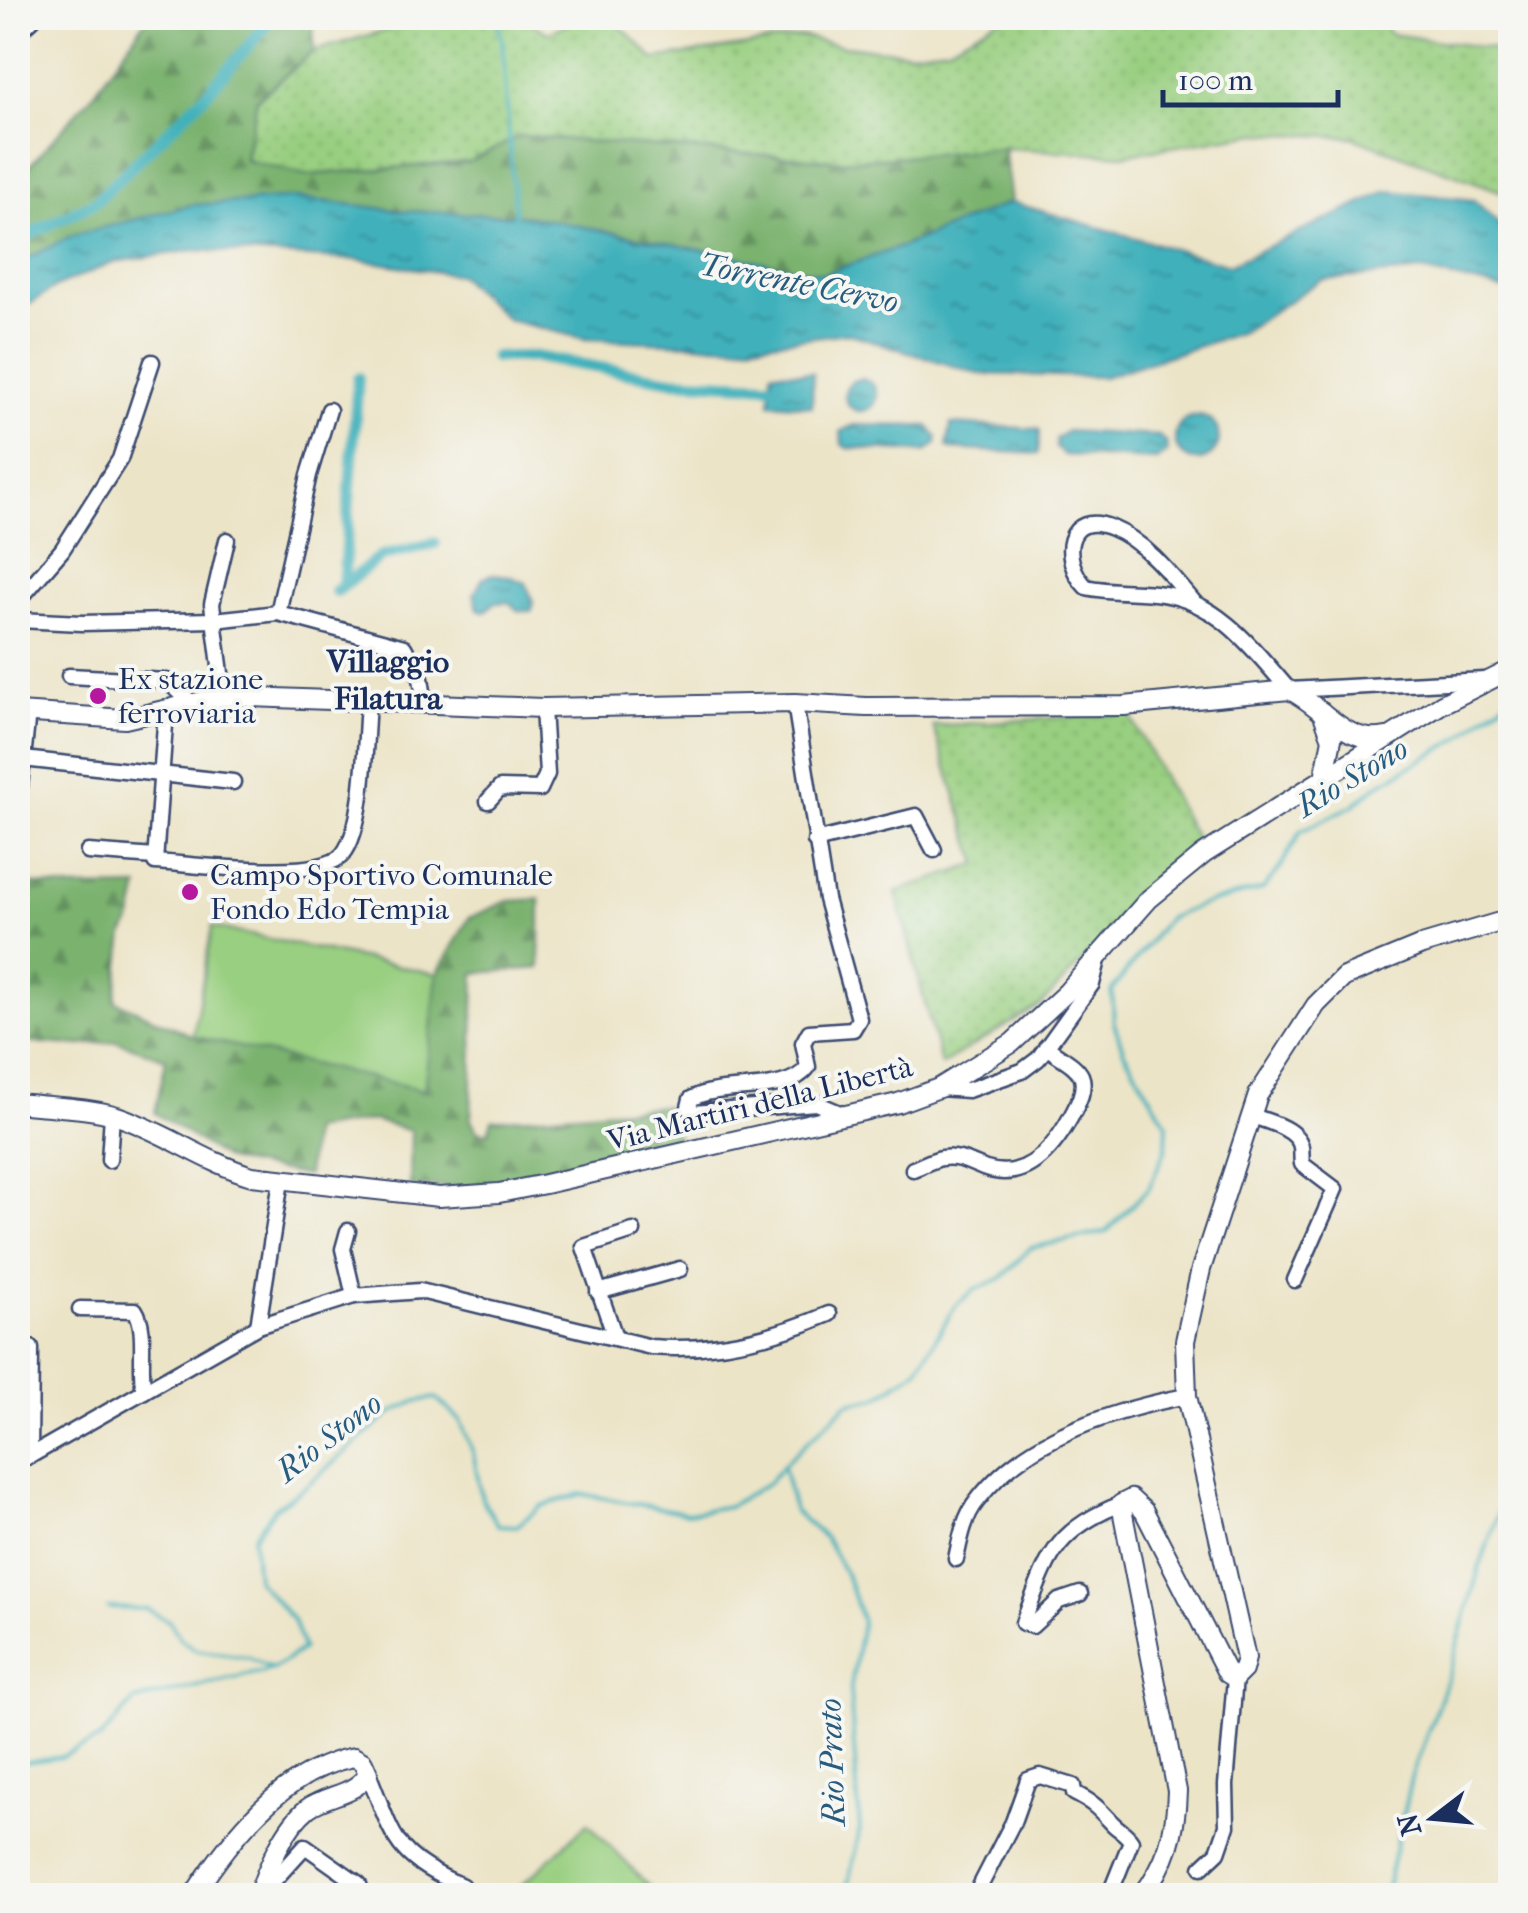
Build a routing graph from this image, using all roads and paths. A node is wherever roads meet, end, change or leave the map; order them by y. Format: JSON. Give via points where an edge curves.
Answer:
{"nodes":[{"id":1,"x":34,"y":18,"type":"edge"},
{"id":2,"x":18,"y":33,"type":"edge"},
{"id":3,"x":152,"y":362,"type":"dead end"},
{"id":4,"x":329,"y":410,"type":"dead end"},
{"id":5,"x":227,"y":540,"type":"dead end"},
{"id":6,"x":1510,"y":571,"type":"edge"},
{"id":7,"x":1510,"y":593,"type":"edge"},
{"id":8,"x":18,"y":601,"type":"edge"},
{"id":9,"x":1193,"y":601,"type":"junction"},
{"id":10,"x":278,"y":614,"type":"junction"},
{"id":11,"x":18,"y":620,"type":"edge"},
{"id":12,"x":214,"y":620,"type":"junction"},
{"id":13,"x":1510,"y":670,"type":"edge"},
{"id":14,"x":69,"y":676,"type":"dead end"},
{"id":15,"x":1491,"y":680,"type":"junction"},
{"id":16,"x":1289,"y":690,"type":"junction"},
{"id":17,"x":224,"y":696,"type":"junction"},
{"id":18,"x":192,"y":702,"type":"junction"},
{"id":19,"x":368,"y":703,"type":"junction"},
{"id":20,"x":795,"y":703,"type":"junction"},
{"id":21,"x":425,"y":706,"type":"junction"},
{"id":22,"x":544,"y":708,"type":"junction"},
{"id":23,"x":166,"y":711,"type":"junction"},
{"id":24,"x":23,"y":712,"type":"edge"},
{"id":25,"x":1339,"y":735,"type":"junction"},
{"id":26,"x":1392,"y":736,"type":"junction"},
{"id":27,"x":23,"y":759,"type":"junction"},
{"id":28,"x":1353,"y":760,"type":"junction"},
{"id":29,"x":161,"y":775,"type":"junction"},
{"id":30,"x":1324,"y":778,"type":"junction"},
{"id":31,"x":232,"y":782,"type":"dead end"},
{"id":32,"x":20,"y":786,"type":"edge"},
{"id":33,"x":488,"y":801,"type":"dead end"},
{"id":34,"x":814,"y":841,"type":"junction"},
{"id":35,"x":934,"y":850,"type":"dead end"},
{"id":36,"x":88,"y":852,"type":"dead end"},
{"id":37,"x":155,"y":857,"type":"junction"},
{"id":38,"x":1510,"y":919,"type":"edge"},
{"id":39,"x":1099,"y":955,"type":"junction"},
{"id":40,"x":1046,"y":1047,"type":"junction"},
{"id":41,"x":940,"y":1088,"type":"junction"},
{"id":42,"x":18,"y":1103,"type":"edge"},
{"id":43,"x":112,"y":1115,"type":"junction"},
{"id":44,"x":848,"y":1116,"type":"junction"},
{"id":45,"x":1252,"y":1116,"type":"junction"},
{"id":46,"x":109,"y":1160,"type":"dead end"},
{"id":47,"x":913,"y":1169,"type":"dead end"},
{"id":48,"x":280,"y":1182,"type":"junction"},
{"id":49,"x":348,"y":1231,"type":"dead end"},
{"id":50,"x":634,"y":1231,"type":"dead end"},
{"id":51,"x":680,"y":1269,"type":"dead end"},
{"id":52,"x":1295,"y":1280,"type":"dead end"},
{"id":53,"x":598,"y":1292,"type":"junction"},
{"id":54,"x":354,"y":1296,"type":"junction"},
{"id":55,"x":80,"y":1309,"type":"dead end"},
{"id":56,"x":829,"y":1314,"type":"dead end"},
{"id":57,"x":258,"y":1326,"type":"junction"},
{"id":58,"x":615,"y":1337,"type":"junction"},
{"id":59,"x":31,"y":1348,"type":"dead end"},
{"id":60,"x":144,"y":1391,"type":"junction"},
{"id":61,"x":1186,"y":1396,"type":"junction"},
{"id":62,"x":24,"y":1458,"type":"edge"},
{"id":63,"x":1121,"y":1504,"type":"junction"},
{"id":64,"x":956,"y":1559,"type":"dead end"},
{"id":65,"x":1080,"y":1594,"type":"dead end"},
{"id":66,"x":1235,"y":1678,"type":"junction"},
{"id":67,"x":368,"y":1773,"type":"junction"},
{"id":68,"x":1202,"y":1867,"type":"dead end"},
{"id":69,"x":265,"y":1877,"type":"junction"},
{"id":70,"x":462,"y":1886,"type":"dead end"},
{"id":71,"x":193,"y":1896,"type":"edge"},
{"id":72,"x":258,"y":1896,"type":"edge"},
{"id":73,"x":361,"y":1896,"type":"edge"},
{"id":74,"x":975,"y":1896,"type":"edge"},
{"id":75,"x":1110,"y":1896,"type":"edge"},
{"id":76,"x":1142,"y":1896,"type":"edge"}],
"edges":[{"from":1,"to":2,"type":"street"},
{"from":3,"to":8,"type":"street","via":[[120,459],[62,550]]},
{"from":4,"to":10,"type":"street"},
{"from":5,"to":12,"type":"street"},
{"from":6,"to":7,"type":"street"},
{"from":9,"to":9,"type":"street","via":[[1086,586],[1070,561],[1073,533],[1110,527],[1151,556]]},
{"from":9,"to":16,"type":"street","via":[[1248,643]]},
{"from":10,"to":12,"type":"street"},
{"from":10,"to":21,"type":"street","via":[[404,647],[421,678]]},
{"from":11,"to":12,"type":"street"},
{"from":12,"to":17,"type":"street"},
{"from":13,"to":15,"type":"street","name":"Via Martiri della Libertà"},
{"from":14,"to":18,"type":"street","via":[[167,681]]},
{"from":15,"to":16,"type":"street"},
{"from":15,"to":26,"type":"street","name":"Via Martiri della Libertà"},
{"from":16,"to":20,"type":"street","via":[[1124,706]]},
{"from":16,"to":25,"type":"street","via":[[1308,699]]},
{"from":17,"to":18,"type":"street"},
{"from":17,"to":19,"type":"street"},
{"from":18,"to":23,"type":"street"},
{"from":19,"to":21,"type":"street"},
{"from":19,"to":37,"type":"street","via":[[357,824],[334,862],[286,870],[154,862]]},
{"from":20,"to":22,"type":"street"},
{"from":20,"to":34,"type":"street"},
{"from":21,"to":22,"type":"street"},
{"from":22,"to":33,"type":"street","via":[[546,774],[540,788],[500,788]]},
{"from":23,"to":24,"type":"street","via":[[126,718]]},
{"from":23,"to":29,"type":"street"},
{"from":24,"to":27,"type":"street"},
{"from":25,"to":26,"type":"street"},
{"from":25,"to":28,"type":"street","via":[[1352,747]]},
{"from":25,"to":30,"type":"street"},
{"from":26,"to":28,"type":"street","name":"Via Martiri della Libertà"},
{"from":27,"to":29,"type":"street"},
{"from":27,"to":32,"type":"street"},
{"from":28,"to":30,"type":"street","name":"Via Martiri della Libertà"},
{"from":29,"to":31,"type":"street"},
{"from":29,"to":37,"type":"street"},
{"from":30,"to":39,"type":"street","name":"Via Martiri della Libertà","via":[[1181,872]]},
{"from":34,"to":35,"type":"street","via":[[916,816]]},
{"from":34,"to":44,"type":"street","via":[[859,1019],[853,1029],[809,1032],[803,1074],[772,1085],[702,1093],[689,1107],[694,1113],[816,1103]]},
{"from":36,"to":37,"type":"street"},
{"from":38,"to":45,"type":"street","via":[[1380,961],[1331,987],[1268,1076]]},
{"from":39,"to":40,"type":"street","via":[[1092,984]]},
{"from":39,"to":41,"type":"street","name":"Via Martiri della Libertà","via":[[1012,1043]]},
{"from":40,"to":41,"type":"street","via":[[1022,1071],[968,1090]]},
{"from":40,"to":47,"type":"street","via":[[1077,1068],[1085,1087],[1044,1155],[1006,1173],[960,1158]]},
{"from":41,"to":44,"type":"street","name":"Via Martiri della Libertà"},
{"from":42,"to":43,"type":"street","name":"Via Martiri della Libertà"},
{"from":43,"to":46,"type":"street"},
{"from":43,"to":48,"type":"street","name":"Via Martiri della Libertà","via":[[222,1167]]},
{"from":44,"to":48,"type":"street","name":"Via Martiri della Libertà","via":[[499,1193],[439,1198]]},
{"from":45,"to":52,"type":"street","via":[[1293,1135],[1302,1164],[1334,1189]]},
{"from":45,"to":61,"type":"street","via":[[1189,1316]]},
{"from":48,"to":57,"type":"street"},
{"from":49,"to":54,"type":"street","via":[[343,1250]]},
{"from":50,"to":53,"type":"street","via":[[584,1247]]},
{"from":51,"to":53,"type":"street"},
{"from":53,"to":58,"type":"street"},
{"from":54,"to":57,"type":"street"},
{"from":54,"to":58,"type":"street","via":[[420,1291]]},
{"from":55,"to":60,"type":"street","via":[[135,1310]]},
{"from":56,"to":58,"type":"street","via":[[725,1346],[688,1350]]},
{"from":57,"to":60,"type":"street"},
{"from":59,"to":62,"type":"street"},
{"from":60,"to":62,"type":"street"},
{"from":61,"to":64,"type":"street","via":[[1039,1447],[976,1502]]},
{"from":61,"to":66,"type":"street","via":[[1246,1658]]},
{"from":63,"to":65,"type":"street","via":[[1076,1526],[1054,1548],[1023,1623],[1032,1626],[1059,1601]]},
{"from":63,"to":66,"type":"street","via":[[1131,1498],[1144,1511]]},
{"from":63,"to":76,"type":"street","via":[[1177,1791],[1170,1845]]},
{"from":66,"to":68,"type":"street","via":[[1227,1826],[1218,1852]]},
{"from":67,"to":69,"type":"street","via":[[353,1788],[306,1809]]},
{"from":67,"to":70,"type":"street","via":[[396,1842],[416,1863]]},
{"from":67,"to":71,"type":"street","via":[[354,1757],[299,1782],[246,1826]]},
{"from":69,"to":72,"type":"street"},
{"from":69,"to":73,"type":"street","via":[[276,1878],[305,1846],[360,1884]]},
{"from":74,"to":75,"type":"street","via":[[1028,1780],[1040,1776],[1073,1786],[1129,1836]]}]}
